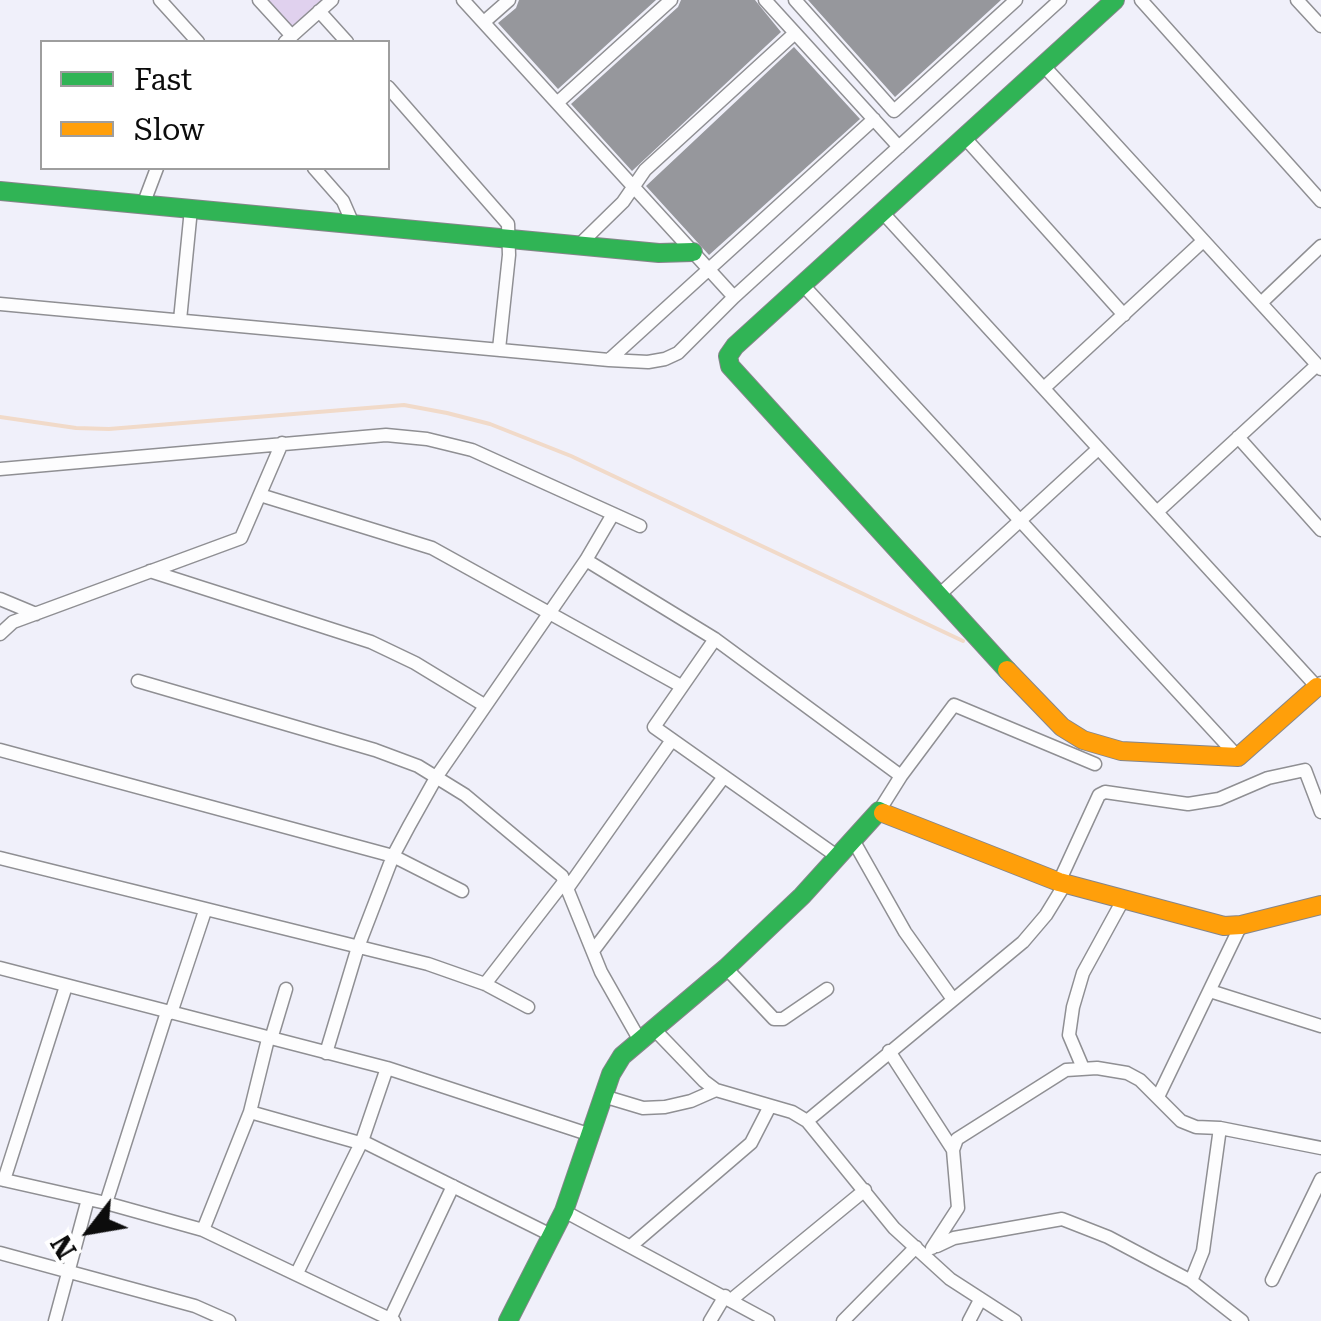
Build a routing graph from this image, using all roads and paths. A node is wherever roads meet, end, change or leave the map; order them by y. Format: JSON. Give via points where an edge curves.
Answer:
{"nodes":[{"id":1,"x":160,"y":0,"type":"edge"},
{"id":2,"x":260,"y":0,"type":"edge"},
{"id":3,"x":332,"y":0,"type":"edge"},
{"id":4,"x":464,"y":0,"type":"edge"},
{"id":5,"x":509,"y":0,"type":"edge"},
{"id":6,"x":671,"y":0,"type":"edge"},
{"id":7,"x":765,"y":0,"type":"edge"},
{"id":8,"x":794,"y":0,"type":"edge"},
{"id":9,"x":819,"y":0,"type":"edge"},
{"id":10,"x":1016,"y":0,"type":"edge"},
{"id":11,"x":1060,"y":0,"type":"edge"},
{"id":12,"x":1115,"y":0,"type":"edge"},
{"id":13,"x":1140,"y":0,"type":"edge"},
{"id":14,"x":1297,"y":0,"type":"edge"},
{"id":15,"x":319,"y":11,"type":"junction"},
{"id":16,"x":806,"y":12,"type":"junction"},
{"id":17,"x":484,"y":22,"type":"junction"},
{"id":18,"x":1321,"y":26,"type":"edge"},
{"id":19,"x":795,"y":33,"type":"junction"},
{"id":20,"x":289,"y":39,"type":"edge"},
{"id":21,"x":196,"y":40,"type":"edge"},
{"id":22,"x":345,"y":40,"type":"edge"},
{"id":23,"x":1043,"y":65,"type":"junction"},
{"id":24,"x":390,"y":89,"type":"edge"},
{"id":25,"x":557,"y":103,"type":"junction"},
{"id":26,"x":874,"y":120,"type":"junction"},
{"id":27,"x":965,"y":138,"type":"junction"},
{"id":28,"x":899,"y":147,"type":"junction"},
{"id":29,"x":156,"y":170,"type":"edge"},
{"id":30,"x":316,"y":170,"type":"edge"},
{"id":31,"x":634,"y":187,"type":"junction"},
{"id":32,"x":0,"y":191,"type":"edge"},
{"id":33,"x":1321,"y":201,"type":"edge"},
{"id":34,"x":143,"y":204,"type":"junction"},
{"id":35,"x":191,"y":209,"type":"junction"},
{"id":36,"x":883,"y":213,"type":"junction"},
{"id":37,"x":354,"y":224,"type":"junction"},
{"id":38,"x":510,"y":239,"type":"junction"},
{"id":39,"x":1202,"y":242,"type":"junction"},
{"id":40,"x":580,"y":245,"type":"junction"},
{"id":41,"x":1321,"y":246,"type":"edge"},
{"id":42,"x":693,"y":252,"type":"junction"},
{"id":43,"x":708,"y":270,"type":"junction"},
{"id":44,"x":803,"y":284,"type":"junction"},
{"id":45,"x":734,"y":297,"type":"junction"},
{"id":46,"x":1262,"y":302,"type":"junction"},
{"id":47,"x":0,"y":304,"type":"edge"},
{"id":48,"x":1124,"y":315,"type":"junction"},
{"id":49,"x":180,"y":320,"type":"junction"},
{"id":50,"x":499,"y":349,"type":"junction"},
{"id":51,"x":609,"y":360,"type":"junction"},
{"id":52,"x":1319,"y":367,"type":"edge"},
{"id":53,"x":1044,"y":388,"type":"junction"},
{"id":54,"x":1238,"y":437,"type":"junction"},
{"id":55,"x":282,"y":443,"type":"junction"},
{"id":56,"x":1098,"y":449,"type":"junction"},
{"id":57,"x":0,"y":470,"type":"edge"},
{"id":58,"x":260,"y":494,"type":"junction"},
{"id":59,"x":1157,"y":512,"type":"junction"},
{"id":60,"x":613,"y":514,"type":"junction"},
{"id":61,"x":1022,"y":520,"type":"junction"},
{"id":62,"x":640,"y":526,"type":"dead end"},
{"id":63,"x":1321,"y":530,"type":"edge"},
{"id":64,"x":586,"y":560,"type":"junction"},
{"id":65,"x":150,"y":572,"type":"junction"},
{"id":66,"x":940,"y":594,"type":"junction"},
{"id":67,"x":0,"y":599,"type":"edge"},
{"id":68,"x":551,"y":612,"type":"junction"},
{"id":69,"x":36,"y":614,"type":"junction"},
{"id":70,"x":0,"y":634,"type":"edge"},
{"id":71,"x":715,"y":638,"type":"junction"},
{"id":72,"x":138,"y":681,"type":"dead end"},
{"id":73,"x":1319,"y":685,"type":"edge"},
{"id":74,"x":681,"y":686,"type":"junction"},
{"id":75,"x":484,"y":704,"type":"junction"},
{"id":76,"x":672,"y":740,"type":"junction"},
{"id":77,"x":0,"y":750,"type":"edge"},
{"id":78,"x":1238,"y":757,"type":"junction"},
{"id":79,"x":1096,"y":764,"type":"dead end"},
{"id":80,"x":437,"y":776,"type":"junction"},
{"id":81,"x":900,"y":776,"type":"junction"},
{"id":82,"x":724,"y":778,"type":"junction"},
{"id":83,"x":879,"y":810,"type":"junction"},
{"id":84,"x":1321,"y":812,"type":"edge"},
{"id":85,"x":854,"y":840,"type":"junction"},
{"id":86,"x":393,"y":856,"type":"junction"},
{"id":87,"x":838,"y":857,"type":"junction"},
{"id":88,"x":0,"y":858,"type":"edge"},
{"id":89,"x":1062,"y":883,"type":"junction"},
{"id":90,"x":566,"y":886,"type":"junction"},
{"id":91,"x":462,"y":892,"type":"dead end"},
{"id":92,"x":1123,"y":900,"type":"junction"},
{"id":93,"x":1321,"y":906,"type":"edge"},
{"id":94,"x":205,"y":910,"type":"junction"},
{"id":95,"x":1241,"y":925,"type":"junction"},
{"id":96,"x":358,"y":947,"type":"junction"},
{"id":97,"x":593,"y":951,"type":"junction"},
{"id":98,"x":0,"y":968,"type":"edge"},
{"id":99,"x":726,"y":968,"type":"junction"},
{"id":100,"x":485,"y":984,"type":"junction"},
{"id":101,"x":66,"y":986,"type":"junction"},
{"id":102,"x":827,"y":988,"type":"dead end"},
{"id":103,"x":286,"y":989,"type":"dead end"},
{"id":104,"x":1210,"y":990,"type":"junction"},
{"id":105,"x":952,"y":998,"type":"junction"},
{"id":106,"x":528,"y":1007,"type":"dead end"},
{"id":107,"x":169,"y":1013,"type":"junction"},
{"id":108,"x":1321,"y":1026,"type":"edge"},
{"id":109,"x":646,"y":1034,"type":"junction"},
{"id":110,"x":269,"y":1039,"type":"junction"},
{"id":111,"x":888,"y":1052,"type":"junction"},
{"id":112,"x":326,"y":1053,"type":"junction"},
{"id":113,"x":387,"y":1068,"type":"junction"},
{"id":114,"x":1083,"y":1068,"type":"junction"},
{"id":115,"x":716,"y":1090,"type":"junction"},
{"id":116,"x":603,"y":1096,"type":"junction"},
{"id":117,"x":1158,"y":1097,"type":"junction"},
{"id":118,"x":770,"y":1106,"type":"junction"},
{"id":119,"x":250,"y":1112,"type":"junction"},
{"id":120,"x":807,"y":1121,"type":"junction"},
{"id":121,"x":1220,"y":1128,"type":"junction"},
{"id":122,"x":592,"y":1134,"type":"junction"},
{"id":123,"x":361,"y":1142,"type":"junction"},
{"id":124,"x":1321,"y":1148,"type":"edge"},
{"id":125,"x":953,"y":1150,"type":"junction"},
{"id":126,"x":2,"y":1180,"type":"edge"},
{"id":127,"x":1321,"y":1180,"type":"edge"},
{"id":128,"x":454,"y":1186,"type":"junction"},
{"id":129,"x":864,"y":1190,"type":"junction"},
{"id":130,"x":88,"y":1199,"type":"junction"},
{"id":131,"x":106,"y":1203,"type":"junction"},
{"id":132,"x":564,"y":1211,"type":"junction"},
{"id":133,"x":203,"y":1230,"type":"junction"},
{"id":134,"x":553,"y":1236,"type":"junction"},
{"id":135,"x":632,"y":1245,"type":"junction"},
{"id":136,"x":924,"y":1250,"type":"junction"},
{"id":137,"x":0,"y":1253,"type":"edge"},
{"id":138,"x":66,"y":1271,"type":"junction"},
{"id":139,"x":296,"y":1273,"type":"junction"},
{"id":140,"x":1191,"y":1280,"type":"junction"},
{"id":141,"x":1272,"y":1280,"type":"dead end"},
{"id":142,"x":728,"y":1298,"type":"junction"},
{"id":143,"x":980,"y":1300,"type":"junction"},
{"id":144,"x":392,"y":1320,"type":"edge"},
{"id":145,"x":54,"y":1321,"type":"edge"},
{"id":146,"x":229,"y":1321,"type":"edge"},
{"id":147,"x":508,"y":1321,"type":"edge"},
{"id":148,"x":710,"y":1321,"type":"edge"},
{"id":149,"x":768,"y":1321,"type":"edge"},
{"id":150,"x":844,"y":1321,"type":"edge"},
{"id":151,"x":969,"y":1321,"type":"edge"},
{"id":152,"x":1015,"y":1321,"type":"edge"},
{"id":153,"x":1242,"y":1321,"type":"edge"}],
"edges":[{"from":1,"to":21,"type":"street"},
{"from":2,"to":20,"type":"street"},
{"from":3,"to":15,"type":"street"},
{"from":4,"to":17,"type":"street"},
{"from":5,"to":17,"type":"street"},
{"from":6,"to":25,"type":"street"},
{"from":7,"to":19,"type":"street"},
{"from":8,"to":16,"type":"street"},
{"from":9,"to":16,"type":"street"},
{"from":10,"to":16,"type":"street","via":[[894,111]]},
{"from":11,"to":28,"type":"street"},
{"from":12,"to":23,"type":"street"},
{"from":13,"to":33,"type":"street"},
{"from":14,"to":18,"type":"street"},
{"from":15,"to":20,"type":"street"},
{"from":15,"to":22,"type":"street"},
{"from":17,"to":25,"type":"street"},
{"from":19,"to":26,"type":"street"},
{"from":19,"to":31,"type":"street"},
{"from":23,"to":27,"type":"street"},
{"from":23,"to":39,"type":"street"},
{"from":24,"to":38,"type":"street","via":[[506,220]]},
{"from":25,"to":31,"type":"street"},
{"from":26,"to":28,"type":"street"},
{"from":26,"to":43,"type":"street"},
{"from":27,"to":36,"type":"street"},
{"from":27,"to":48,"type":"street"},
{"from":28,"to":45,"type":"street"},
{"from":29,"to":34,"type":"street"},
{"from":30,"to":37,"type":"street"},
{"from":31,"to":40,"type":"street"},
{"from":31,"to":42,"type":"street"},
{"from":32,"to":34,"type":"street"},
{"from":34,"to":35,"type":"street"},
{"from":35,"to":37,"type":"street"},
{"from":35,"to":49,"type":"street"},
{"from":36,"to":44,"type":"street"},
{"from":36,"to":53,"type":"street"},
{"from":37,"to":38,"type":"street"},
{"from":38,"to":40,"type":"street"},
{"from":38,"to":50,"type":"street"},
{"from":39,"to":46,"type":"street"},
{"from":39,"to":48,"type":"street"},
{"from":40,"to":42,"type":"street"},
{"from":41,"to":46,"type":"street"},
{"from":42,"to":43,"type":"street"},
{"from":43,"to":45,"type":"street"},
{"from":43,"to":51,"type":"street"},
{"from":44,"to":61,"type":"street"},
{"from":44,"to":66,"type":"street","via":[[735,346],[730,366]]},
{"from":45,"to":51,"type":"street","via":[[678,353],[648,362]]},
{"from":46,"to":52,"type":"street"},
{"from":47,"to":49,"type":"street"},
{"from":48,"to":53,"type":"street"},
{"from":49,"to":50,"type":"street"},
{"from":50,"to":51,"type":"street"},
{"from":52,"to":54,"type":"street"},
{"from":53,"to":56,"type":"street"},
{"from":54,"to":59,"type":"street"},
{"from":54,"to":63,"type":"street"},
{"from":55,"to":57,"type":"street"},
{"from":55,"to":58,"type":"street"},
{"from":55,"to":60,"type":"street","via":[[386,434],[427,440],[472,450]]},
{"from":56,"to":59,"type":"street"},
{"from":56,"to":61,"type":"street"},
{"from":58,"to":65,"type":"street","via":[[240,538]]},
{"from":58,"to":68,"type":"street","via":[[432,548]]},
{"from":59,"to":73,"type":"street"},
{"from":60,"to":62,"type":"street"},
{"from":60,"to":64,"type":"street"},
{"from":61,"to":66,"type":"street"},
{"from":61,"to":78,"type":"street"},
{"from":64,"to":68,"type":"street"},
{"from":64,"to":71,"type":"street"},
{"from":65,"to":69,"type":"street"},
{"from":65,"to":75,"type":"street","via":[[372,642]]},
{"from":66,"to":78,"type":"street","via":[[1062,727],[1083,740],[1122,751]]},
{"from":67,"to":69,"type":"street"},
{"from":68,"to":74,"type":"street"},
{"from":68,"to":75,"type":"street"},
{"from":69,"to":70,"type":"street"},
{"from":71,"to":74,"type":"street"},
{"from":71,"to":81,"type":"street"},
{"from":72,"to":80,"type":"street","via":[[348,741]]},
{"from":73,"to":78,"type":"street"},
{"from":74,"to":76,"type":"street","via":[[654,728]]},
{"from":75,"to":80,"type":"street"},
{"from":76,"to":82,"type":"street"},
{"from":76,"to":90,"type":"street"},
{"from":77,"to":86,"type":"street"},
{"from":79,"to":81,"type":"street","via":[[958,705]]},
{"from":80,"to":86,"type":"street"},
{"from":80,"to":90,"type":"street","via":[[502,824]]},
{"from":81,"to":83,"type":"street"},
{"from":82,"to":87,"type":"street"},
{"from":82,"to":97,"type":"street"},
{"from":83,"to":85,"type":"street"},
{"from":83,"to":89,"type":"street"},
{"from":84,"to":89,"type":"street","via":[[1305,770],[1188,804],[1105,792]]},
{"from":85,"to":87,"type":"street"},
{"from":85,"to":105,"type":"street","via":[[904,932]]},
{"from":86,"to":91,"type":"street"},
{"from":86,"to":96,"type":"street"},
{"from":87,"to":99,"type":"street"},
{"from":88,"to":94,"type":"street"},
{"from":89,"to":92,"type":"street"},
{"from":89,"to":105,"type":"street","via":[[1023,942]]},
{"from":90,"to":97,"type":"street"},
{"from":90,"to":100,"type":"street"},
{"from":92,"to":95,"type":"street"},
{"from":92,"to":114,"type":"street","via":[[1073,1007],[1070,1036]]},
{"from":93,"to":95,"type":"street"},
{"from":94,"to":96,"type":"street"},
{"from":94,"to":107,"type":"street"},
{"from":95,"to":104,"type":"street"},
{"from":96,"to":100,"type":"street"},
{"from":96,"to":112,"type":"street"},
{"from":97,"to":109,"type":"street"},
{"from":98,"to":101,"type":"street"},
{"from":99,"to":102,"type":"street","via":[[774,1019]]},
{"from":99,"to":109,"type":"street"},
{"from":100,"to":106,"type":"street"},
{"from":101,"to":107,"type":"street"},
{"from":101,"to":126,"type":"street"},
{"from":103,"to":110,"type":"street"},
{"from":104,"to":108,"type":"street"},
{"from":104,"to":117,"type":"street"},
{"from":105,"to":111,"type":"street"},
{"from":107,"to":110,"type":"street"},
{"from":107,"to":131,"type":"street"},
{"from":109,"to":115,"type":"street"},
{"from":109,"to":116,"type":"street","via":[[616,1065]]},
{"from":110,"to":112,"type":"street"},
{"from":110,"to":119,"type":"street"},
{"from":111,"to":120,"type":"street"},
{"from":111,"to":125,"type":"street"},
{"from":112,"to":113,"type":"street"},
{"from":113,"to":122,"type":"street"},
{"from":113,"to":123,"type":"street"},
{"from":114,"to":117,"type":"street","via":[[1127,1073]]},
{"from":114,"to":125,"type":"street","via":[[1066,1070],[1015,1100],[958,1139]]},
{"from":115,"to":116,"type":"street","via":[[666,1108]]},
{"from":115,"to":118,"type":"street"},
{"from":116,"to":122,"type":"street"},
{"from":117,"to":121,"type":"street","via":[[1181,1121]]},
{"from":118,"to":120,"type":"street"},
{"from":118,"to":135,"type":"street","via":[[751,1143]]},
{"from":119,"to":123,"type":"street"},
{"from":119,"to":133,"type":"street"},
{"from":120,"to":129,"type":"street"},
{"from":121,"to":124,"type":"street"},
{"from":121,"to":140,"type":"street","via":[[1203,1251]]},
{"from":122,"to":132,"type":"street"},
{"from":123,"to":128,"type":"street"},
{"from":123,"to":139,"type":"street"},
{"from":125,"to":136,"type":"street","via":[[958,1208]]},
{"from":126,"to":130,"type":"street"},
{"from":127,"to":141,"type":"street"},
{"from":128,"to":134,"type":"street"},
{"from":128,"to":144,"type":"street"},
{"from":129,"to":136,"type":"street","via":[[894,1228]]},
{"from":129,"to":142,"type":"street"},
{"from":130,"to":131,"type":"street"},
{"from":130,"to":138,"type":"street"},
{"from":131,"to":133,"type":"street"},
{"from":132,"to":134,"type":"street"},
{"from":132,"to":135,"type":"street"},
{"from":133,"to":139,"type":"street"},
{"from":134,"to":147,"type":"street"},
{"from":135,"to":142,"type":"street"},
{"from":136,"to":140,"type":"street","via":[[954,1238],[1062,1219]]},
{"from":136,"to":143,"type":"street","via":[[950,1280]]},
{"from":136,"to":150,"type":"street"},
{"from":137,"to":138,"type":"street"},
{"from":138,"to":145,"type":"street"},
{"from":138,"to":146,"type":"street"},
{"from":139,"to":144,"type":"street"},
{"from":140,"to":153,"type":"street"},
{"from":142,"to":148,"type":"street"},
{"from":142,"to":149,"type":"street"},
{"from":143,"to":151,"type":"street"},
{"from":143,"to":152,"type":"street"}]}
